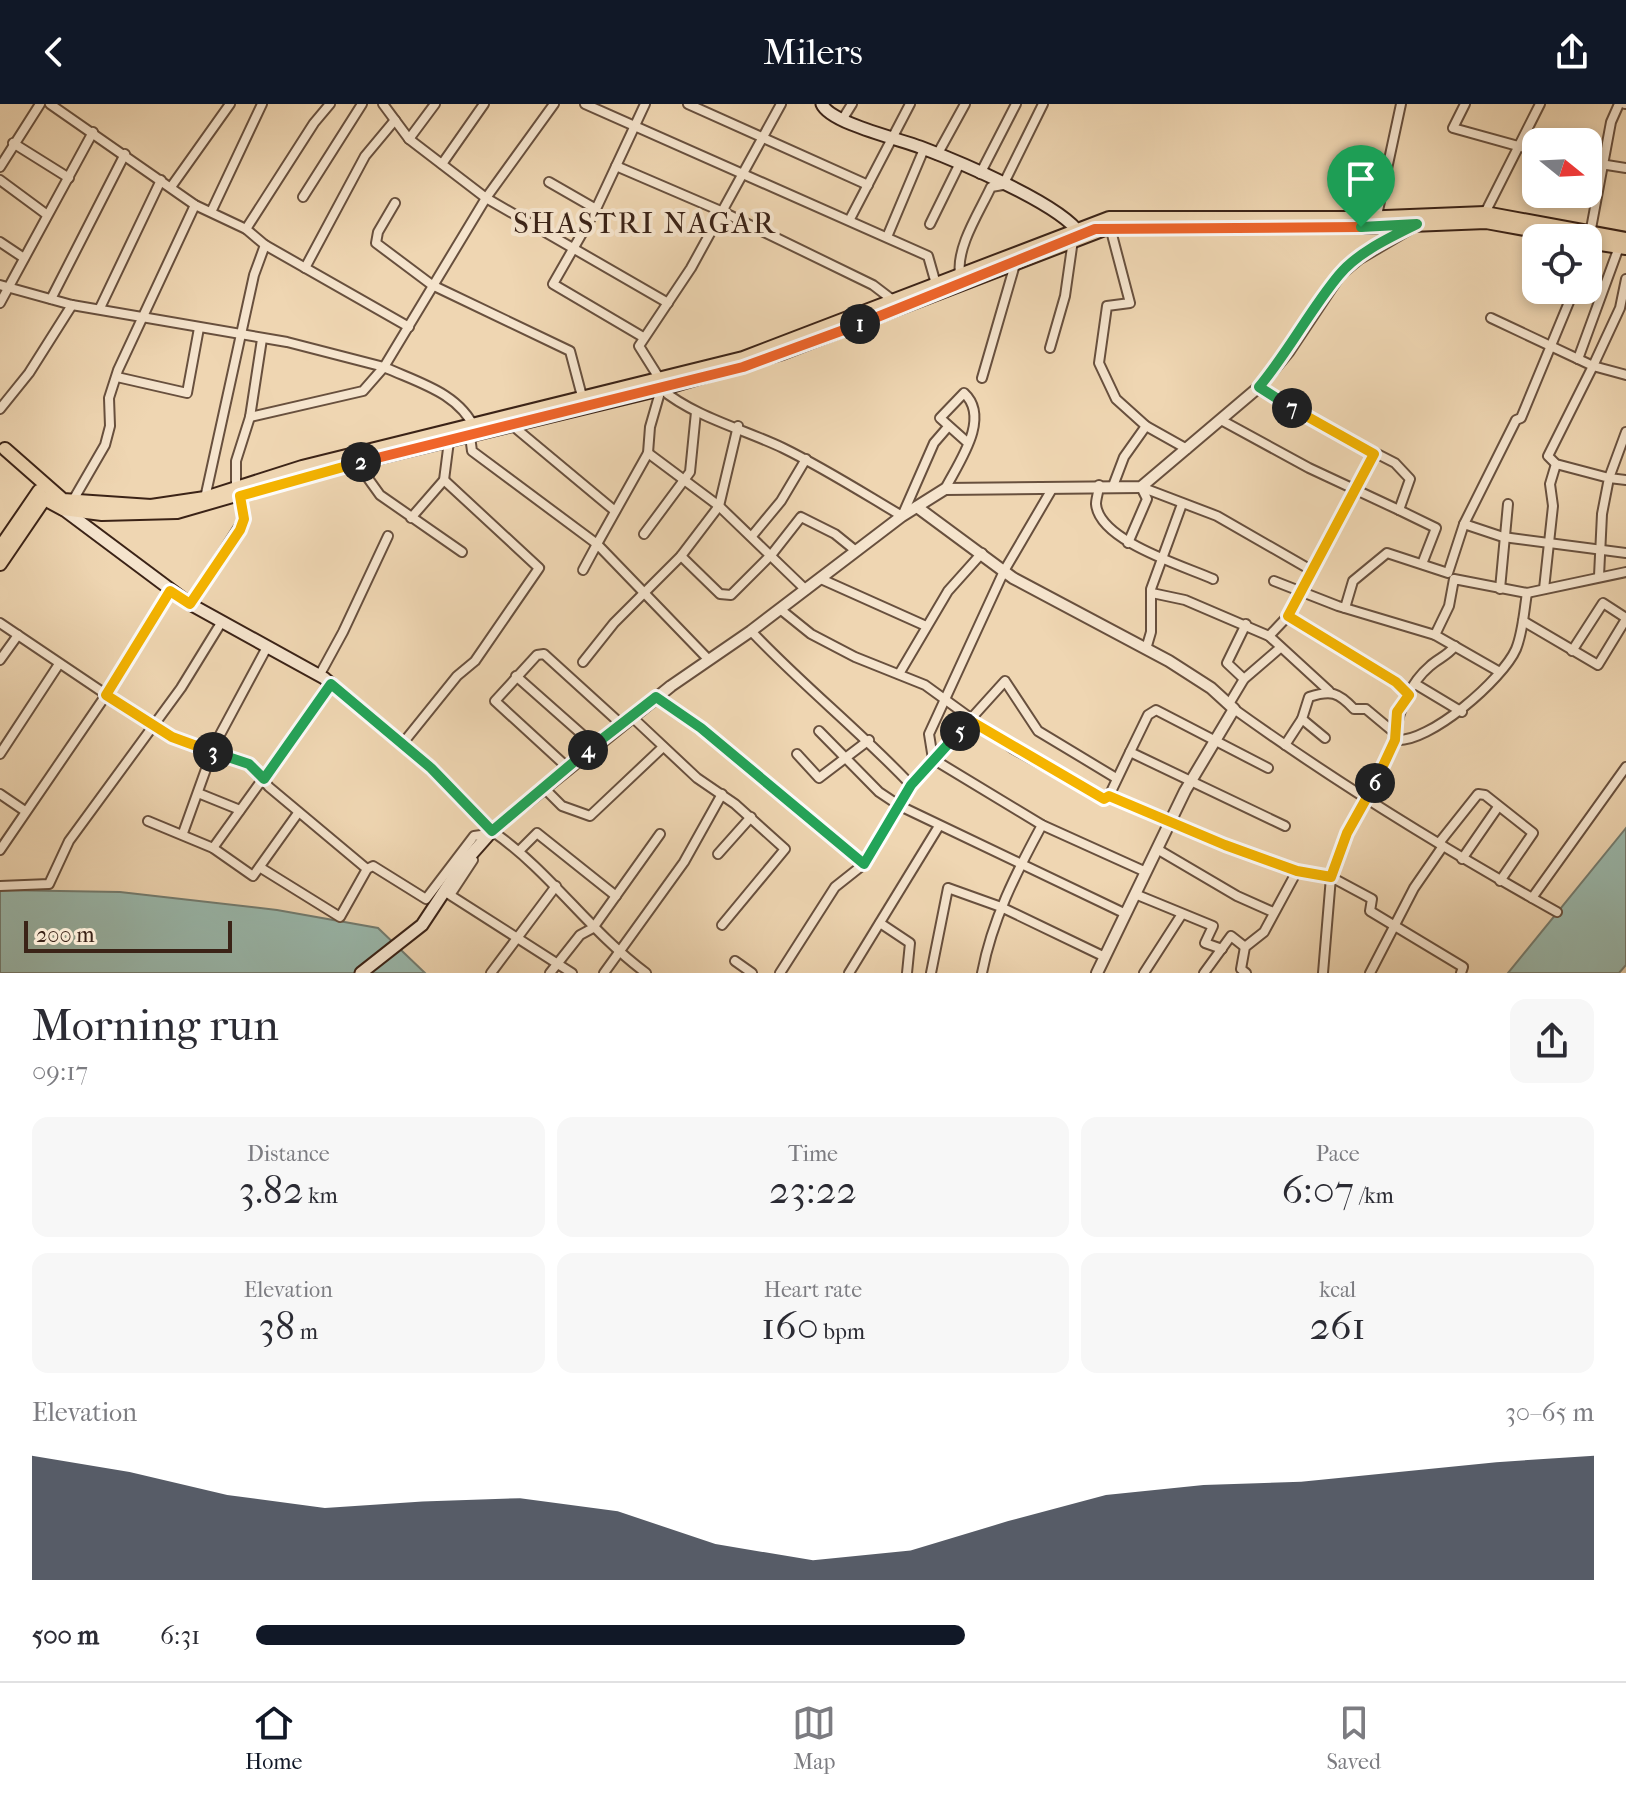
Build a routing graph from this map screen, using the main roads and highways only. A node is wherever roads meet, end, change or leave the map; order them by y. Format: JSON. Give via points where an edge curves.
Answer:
{"nodes":[{"id":1,"x":822,"y":104,"type":"edge"},
{"id":2,"x":1377,"y":221,"type":"junction"},
{"id":3,"x":1545,"y":224,"type":"edge"},
{"id":4,"x":1522,"y":229,"type":"edge"},
{"id":5,"x":1077,"y":233,"type":"junction"},
{"id":6,"x":1602,"y":244,"type":"edge"},
{"id":7,"x":1624,"y":245,"type":"edge"},
{"id":8,"x":661,"y":384,"type":"junction"},
{"id":9,"x":474,"y":432,"type":"junction"},
{"id":10,"x":2,"y":450,"type":"edge"},
{"id":11,"x":238,"y":492,"type":"junction"},
{"id":12,"x":42,"y":494,"type":"junction"},
{"id":13,"x":68,"y":506,"type":"junction"},
{"id":14,"x":0,"y":548,"type":"edge"},
{"id":15,"x":0,"y":564,"type":"edge"},
{"id":16,"x":361,"y":973,"type":"edge"}],
"edges":[{"from":1,"to":5,"type":"main road","via":[[842,120],[924,149],[1043,203]]},
{"from":2,"to":3,"type":"main road","via":[[1485,213]]},
{"from":2,"to":4,"type":"main road","via":[[1486,222]]},
{"from":2,"to":5,"type":"main road","via":[[1110,227]]},
{"from":2,"to":5,"type":"main road","via":[[1109,218]]},
{"from":5,"to":8,"type":"main road"},
{"from":5,"to":8,"type":"main road","via":[[782,353]]},
{"from":6,"to":7,"type":"main road"},
{"from":8,"to":9,"type":"main road"},
{"from":8,"to":9,"type":"main road"},
{"from":9,"to":11,"type":"main road"},
{"from":9,"to":11,"type":"main road","via":[[302,467]]},
{"from":10,"to":12,"type":"main road"},
{"from":10,"to":13,"type":"main road"},
{"from":11,"to":13,"type":"main road","via":[[151,506]]},
{"from":11,"to":13,"type":"main road","via":[[205,507],[151,514]]},
{"from":12,"to":13,"type":"main road"},
{"from":12,"to":14,"type":"main road"},
{"from":12,"to":15,"type":"main road"},
{"from":13,"to":16,"type":"main road","via":[[170,591],[331,684],[403,743],[490,833],[422,925]]}]}
